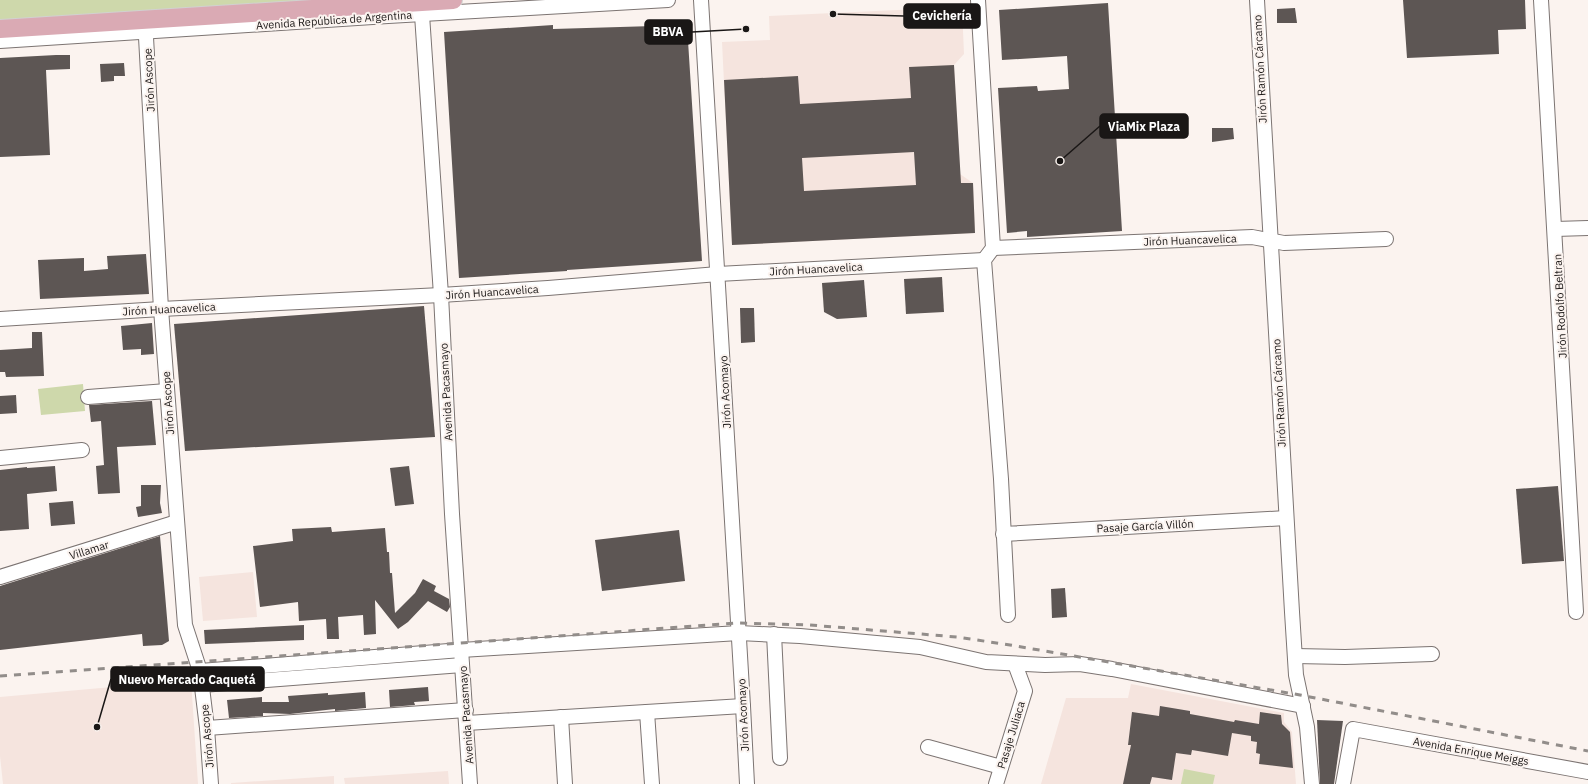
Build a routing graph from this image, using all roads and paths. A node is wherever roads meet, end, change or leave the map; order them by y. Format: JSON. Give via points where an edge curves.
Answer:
{"nodes":[{"id":1,"x":453,"y":0,"type":"edge"},
{"id":2,"x":668,"y":0,"type":"edge"},
{"id":3,"x":701,"y":0,"type":"edge"},
{"id":4,"x":978,"y":0,"type":"edge"},
{"id":5,"x":1256,"y":0,"type":"edge"},
{"id":6,"x":1541,"y":0,"type":"edge"},
{"id":7,"x":422,"y":5,"type":"edge"},
{"id":8,"x":146,"y":26,"type":"junction"},
{"id":9,"x":0,"y":29,"type":"edge"},
{"id":10,"x":0,"y":42,"type":"edge"},
{"id":11,"x":1588,"y":228,"type":"edge"},
{"id":12,"x":1555,"y":229,"type":"junction"},
{"id":13,"x":1386,"y":239,"type":"dead end"},
{"id":14,"x":1270,"y":240,"type":"junction"},
{"id":15,"x":993,"y":248,"type":"junction"},
{"id":16,"x":984,"y":260,"type":"junction"},
{"id":17,"x":718,"y":274,"type":"junction"},
{"id":18,"x":441,"y":295,"type":"junction"},
{"id":19,"x":161,"y":309,"type":"junction"},
{"id":20,"x":0,"y":319,"type":"edge"},
{"id":21,"x":167,"y":391,"type":"junction"},
{"id":22,"x":88,"y":397,"type":"dead end"},
{"id":23,"x":82,"y":450,"type":"dead end"},
{"id":24,"x":0,"y":458,"type":"edge"},
{"id":25,"x":1286,"y":518,"type":"junction"},
{"id":26,"x":177,"y":522,"type":"junction"},
{"id":27,"x":1004,"y":534,"type":"junction"},
{"id":28,"x":0,"y":577,"type":"edge"},
{"id":29,"x":1576,"y":612,"type":"dead end"},
{"id":30,"x":1008,"y":615,"type":"dead end"},
{"id":31,"x":739,"y":633,"type":"junction"},
{"id":32,"x":774,"y":634,"type":"junction"},
{"id":33,"x":462,"y":650,"type":"junction"},
{"id":34,"x":1432,"y":654,"type":"dead end"},
{"id":35,"x":1295,"y":656,"type":"junction"},
{"id":36,"x":1015,"y":664,"type":"junction"},
{"id":37,"x":462,"y":665,"type":"junction"},
{"id":38,"x":200,"y":671,"type":"junction"},
{"id":39,"x":202,"y":686,"type":"junction"},
{"id":40,"x":743,"y":706,"type":"junction"},
{"id":41,"x":1303,"y":706,"type":"junction"},
{"id":42,"x":647,"y":712,"type":"junction"},
{"id":43,"x":466,"y":716,"type":"junction"},
{"id":44,"x":561,"y":717,"type":"junction"},
{"id":45,"x":207,"y":728,"type":"junction"},
{"id":46,"x":928,"y":748,"type":"dead end"},
{"id":47,"x":780,"y":758,"type":"dead end"},
{"id":48,"x":1001,"y":766,"type":"junction"},
{"id":49,"x":1588,"y":772,"type":"edge"},
{"id":50,"x":211,"y":784,"type":"edge"},
{"id":51,"x":470,"y":784,"type":"edge"},
{"id":52,"x":565,"y":784,"type":"edge"},
{"id":53,"x":652,"y":784,"type":"edge"},
{"id":54,"x":747,"y":784,"type":"edge"},
{"id":55,"x":996,"y":784,"type":"edge"},
{"id":56,"x":1312,"y":784,"type":"edge"},
{"id":57,"x":1343,"y":784,"type":"edge"}],
"edges":[{"from":1,"to":7,"type":"main road","name":"Avenida República de Argentina"},
{"from":2,"to":7,"type":"street","name":"Avenida República de Argentina"},
{"from":3,"to":17,"type":"street","name":"Jirón Acomayo"},
{"from":4,"to":15,"type":"street"},
{"from":5,"to":14,"type":"street","name":"Jirón Ramón Cárcamo"},
{"from":6,"to":12,"type":"street","name":"Jirón Rodolfo Beltran"},
{"from":7,"to":8,"type":"main road","name":"Avenida República de Argentina"},
{"from":7,"to":18,"type":"street","name":"Avenida Pacasmayo"},
{"from":8,"to":9,"type":"main road","name":"Avenida República de Argentina"},
{"from":8,"to":10,"type":"street","name":"Avenida República de Argentina"},
{"from":8,"to":19,"type":"street","name":"Jirón Ascope"},
{"from":11,"to":12,"type":"street"},
{"from":12,"to":29,"type":"street","name":"Jirón Rodolfo Beltran"},
{"from":13,"to":14,"type":"street","name":"Jirón Huancavelica","via":[[1284,243]]},
{"from":14,"to":15,"type":"street","name":"Jirón Huancavelica","via":[[1252,237]]},
{"from":14,"to":25,"type":"street","name":"Jirón Ramón Cárcamo"},
{"from":15,"to":16,"type":"street"},
{"from":16,"to":17,"type":"street","name":"Jirón Huancavelica"},
{"from":16,"to":27,"type":"street"},
{"from":17,"to":18,"type":"street","name":"Jirón Huancavelica"},
{"from":17,"to":31,"type":"street","name":"Jirón Acomayo"},
{"from":18,"to":19,"type":"street","name":"Jirón Huancavelica"},
{"from":18,"to":33,"type":"street","name":"Avenida Pacasmayo"},
{"from":19,"to":20,"type":"street","name":"Jirón Huancavelica"},
{"from":19,"to":21,"type":"street","name":"Jirón Ascope"},
{"from":21,"to":22,"type":"street"},
{"from":21,"to":26,"type":"street","name":"Jirón Ascope"},
{"from":23,"to":24,"type":"street"},
{"from":25,"to":27,"type":"street","name":"Pasaje García Villón"},
{"from":25,"to":35,"type":"street","name":"Jirón Ramón Cárcamo"},
{"from":26,"to":28,"type":"street","name":"Villamar"},
{"from":26,"to":38,"type":"street","name":"Jirón Ascope","via":[[185,625]]},
{"from":27,"to":30,"type":"street"},
{"from":31,"to":32,"type":"street"},
{"from":31,"to":33,"type":"street"},
{"from":31,"to":40,"type":"street","name":"Jirón Acomayo"},
{"from":32,"to":36,"type":"street","via":[[920,647],[986,662]]},
{"from":32,"to":47,"type":"street"},
{"from":33,"to":37,"type":"street","name":"Avenida Pacasmayo"},
{"from":33,"to":38,"type":"street"},
{"from":34,"to":35,"type":"street"},
{"from":35,"to":41,"type":"street","name":"Jirón Ramón Cárcamo"},
{"from":36,"to":41,"type":"street","via":[[1080,664]]},
{"from":36,"to":48,"type":"street","name":"Pasaje Juliaca","via":[[1025,690]]},
{"from":37,"to":39,"type":"street"},
{"from":37,"to":43,"type":"street","name":"Avenida Pacasmayo"},
{"from":38,"to":39,"type":"street","name":"Jirón Ascope"},
{"from":39,"to":45,"type":"street","name":"Jirón Ascope"},
{"from":40,"to":42,"type":"street"},
{"from":40,"to":54,"type":"street","name":"Jirón Acomayo"},
{"from":41,"to":56,"type":"street","name":"Jirón Ramón Cárcamo","via":[[1309,740]]},
{"from":42,"to":44,"type":"street"},
{"from":42,"to":53,"type":"street"},
{"from":43,"to":44,"type":"street"},
{"from":43,"to":45,"type":"street"},
{"from":43,"to":51,"type":"street","name":"Avenida Pacasmayo"},
{"from":44,"to":52,"type":"street"},
{"from":45,"to":50,"type":"street","name":"Jirón Ascope"},
{"from":46,"to":48,"type":"street"},
{"from":48,"to":55,"type":"street","name":"Pasaje Juliaca"},
{"from":49,"to":57,"type":"street","name":"Avenida Enrique Meiggs","via":[[1353,729]]}]}
